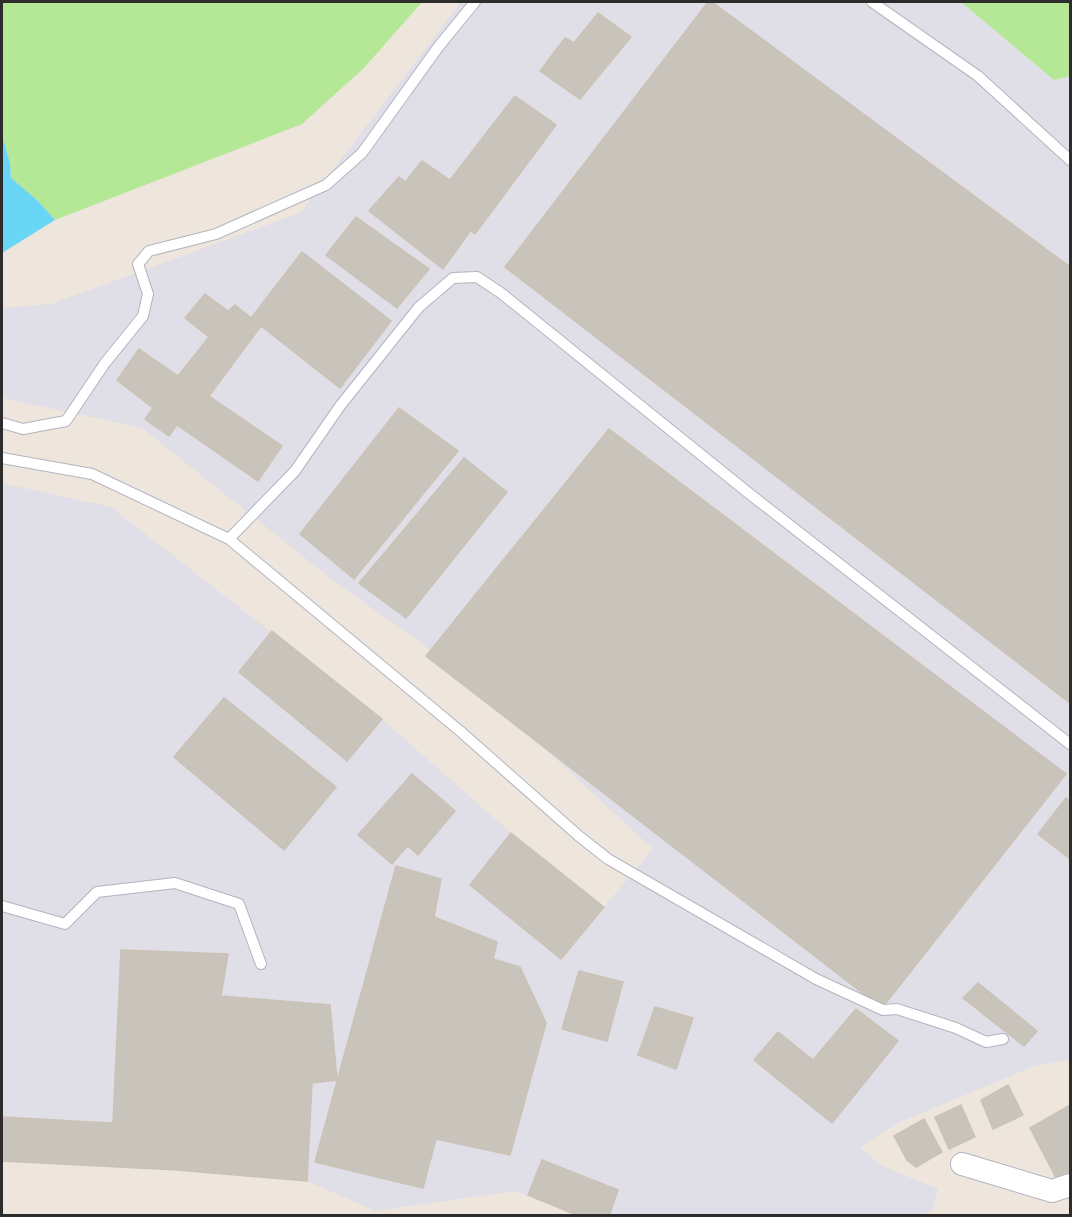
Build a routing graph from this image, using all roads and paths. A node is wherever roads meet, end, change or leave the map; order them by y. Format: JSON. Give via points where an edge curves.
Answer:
{"nodes":[{"id":1,"x":475,"y":2,"type":"edge"},
{"id":2,"x":872,"y":2,"type":"edge"},
{"id":3,"x":1071,"y":160,"type":"edge"},
{"id":4,"x":2,"y":423,"type":"edge"},
{"id":5,"x":2,"y":458,"type":"edge"},
{"id":6,"x":229,"y":539,"type":"junction"},
{"id":7,"x":1071,"y":744,"type":"edge"},
{"id":8,"x":2,"y":906,"type":"edge"},
{"id":9,"x":261,"y":964,"type":"dead end"},
{"id":10,"x":1002,"y":1039,"type":"dead end"},
{"id":11,"x":962,"y":1164,"type":"dead end"},
{"id":12,"x":1071,"y":1185,"type":"edge"}],
"edges":[{"from":1,"to":4,"type":"lane","via":[[362,153],[326,185],[216,234],[149,251],[138,264],[148,294],[143,316],[66,421],[23,429]]},
{"from":2,"to":3,"type":"lane","via":[[978,76]]},
{"from":5,"to":6,"type":"lane","via":[[92,474]]},
{"from":6,"to":7,"type":"lane","via":[[295,471],[340,406],[419,307],[453,278],[477,277]]},
{"from":6,"to":10,"type":"lane","via":[[608,859],[850,996],[884,1010],[897,1009],[956,1028],[986,1042]]},
{"from":8,"to":9,"type":"lane","via":[[65,924],[97,892],[174,883],[239,904]]},
{"from":11,"to":12,"type":"street","via":[[1052,1191]]}]}
